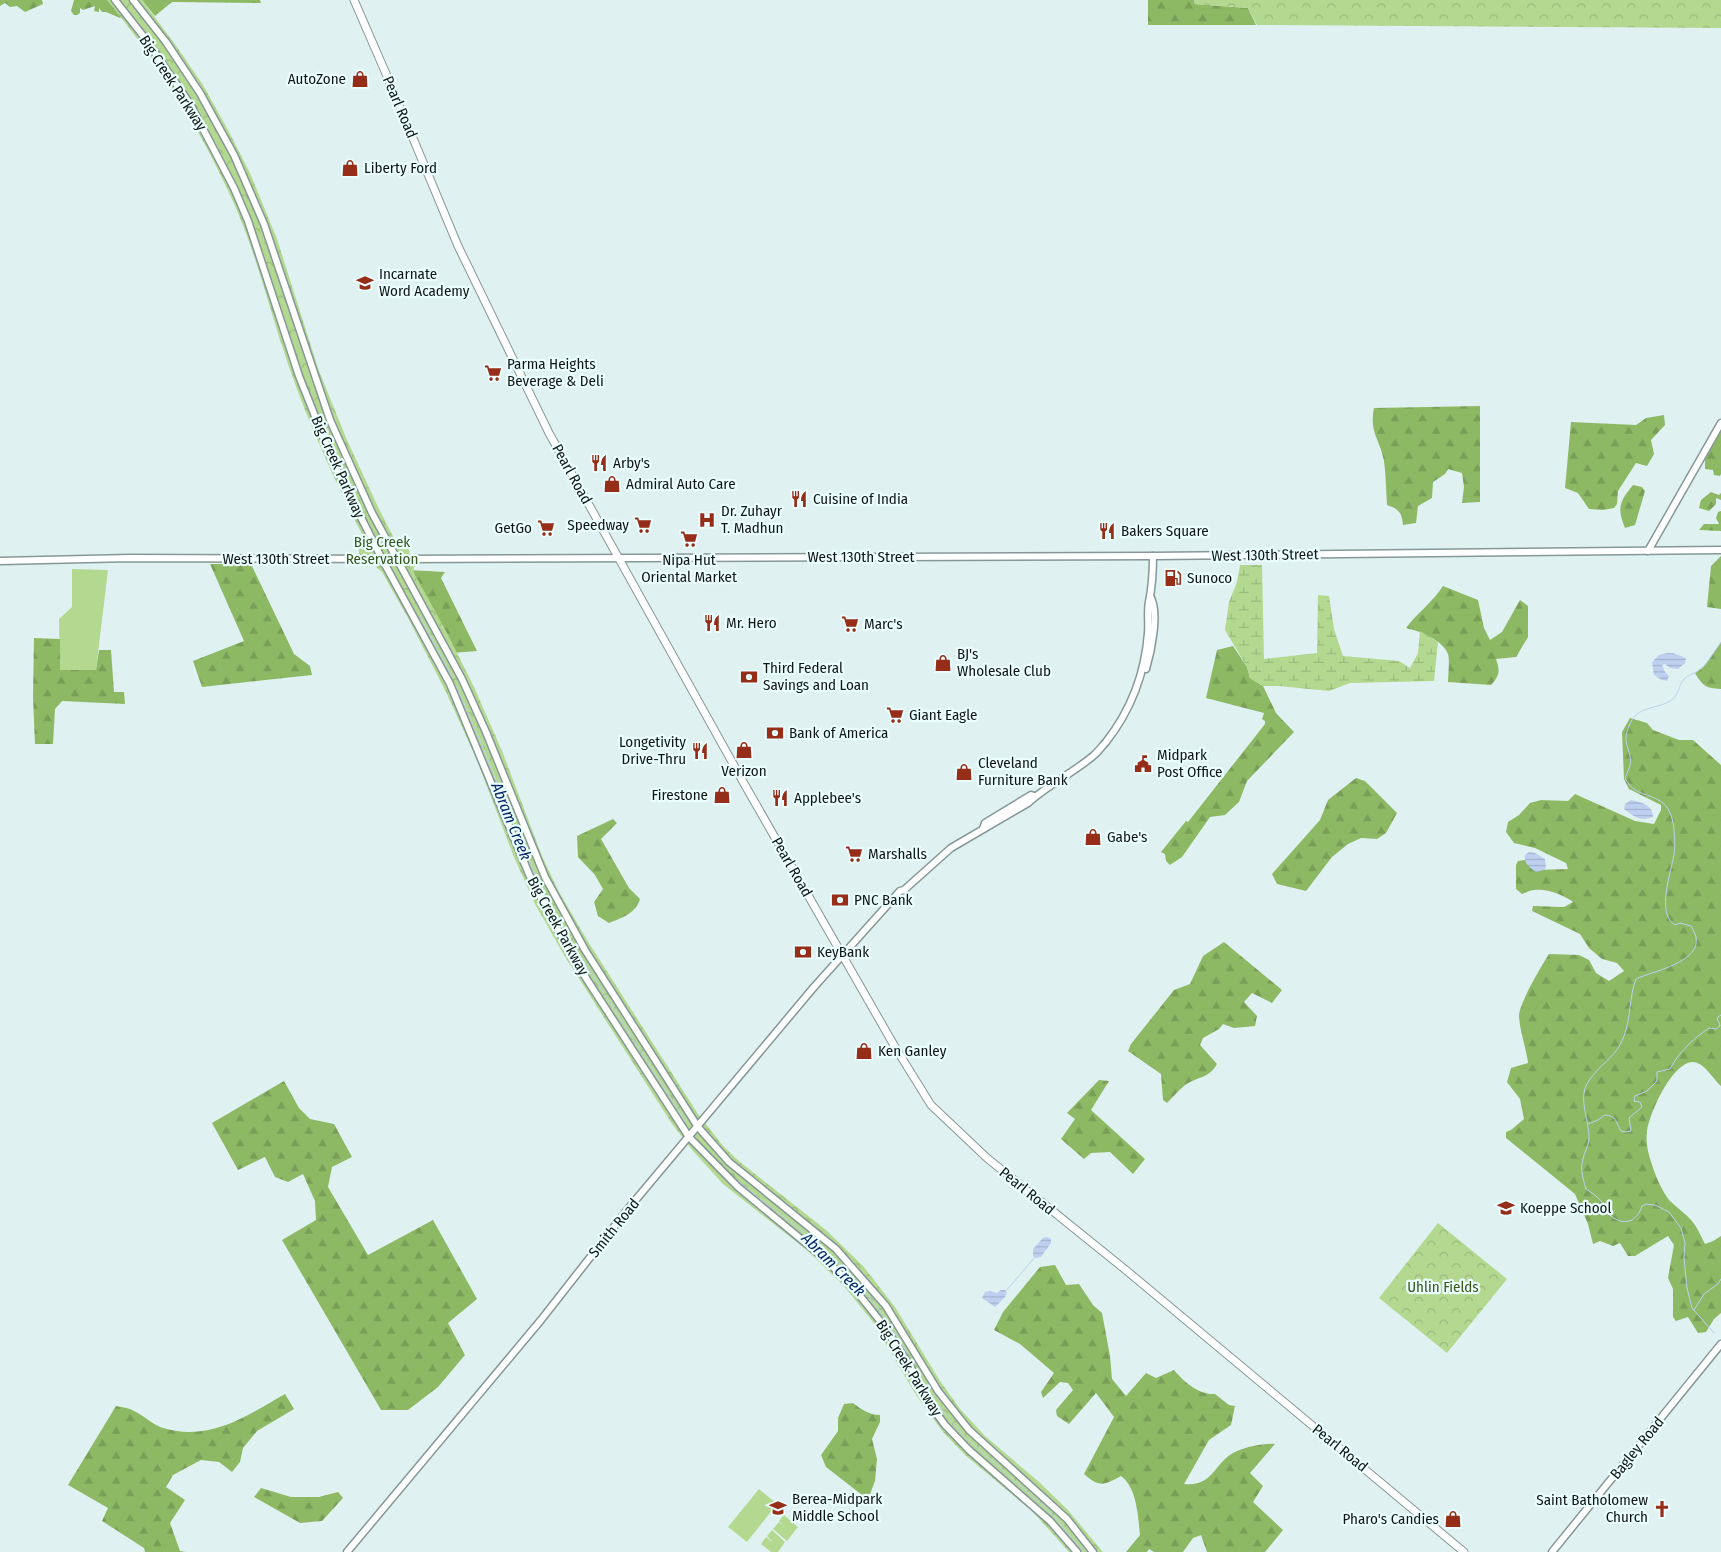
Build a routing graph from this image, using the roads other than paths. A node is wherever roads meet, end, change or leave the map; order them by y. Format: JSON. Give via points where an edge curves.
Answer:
{"nodes":[{"id":1,"x":115,"y":0,"type":"edge"},
{"id":2,"x":134,"y":0,"type":"edge"},
{"id":3,"x":354,"y":0,"type":"edge"},
{"id":4,"x":1721,"y":423,"type":"edge"},
{"id":5,"x":1721,"y":550,"type":"edge"},
{"id":6,"x":1648,"y":551,"type":"junction"},
{"id":7,"x":1153,"y":556,"type":"junction"},
{"id":8,"x":618,"y":558,"type":"junction"},
{"id":9,"x":382,"y":559,"type":"junction"},
{"id":10,"x":398,"y":559,"type":"junction"},
{"id":11,"x":0,"y":561,"type":"edge"},
{"id":12,"x":843,"y":954,"type":"junction"},
{"id":13,"x":698,"y":1127,"type":"junction"},
{"id":14,"x":689,"y":1137,"type":"junction"},
{"id":15,"x":1721,"y":1344,"type":"edge"},
{"id":16,"x":938,"y":1392,"type":"junction"},
{"id":17,"x":926,"y":1399,"type":"junction"},
{"id":18,"x":347,"y":1552,"type":"edge"},
{"id":19,"x":1077,"y":1552,"type":"edge"},
{"id":20,"x":1093,"y":1552,"type":"edge"},
{"id":21,"x":1464,"y":1552,"type":"edge"},
{"id":22,"x":1552,"y":1552,"type":"edge"}],
"edges":[{"from":1,"to":9,"type":"street","name":"Big Creek Parkway","via":[[190,104],[234,188],[301,382],[334,464]]},
{"from":2,"to":10,"type":"street","name":"Big Creek Parkway","via":[[200,93],[234,155],[264,224],[330,420],[372,513]]},
{"from":3,"to":8,"type":"main road","name":"Pearl Road","via":[[458,246],[549,433]]},
{"from":4,"to":6,"type":"street"},
{"from":5,"to":6,"type":"street","name":"West 130th Street"},
{"from":6,"to":7,"type":"street","name":"West 130th Street"},
{"from":7,"to":8,"type":"street","name":"West 130th Street"},
{"from":7,"to":12,"type":"street","name":"Smith Road","via":[[1148,633],[1141,674],[1117,727],[1095,755],[1062,780],[951,848],[904,890]]},
{"from":8,"to":10,"type":"street","name":"West 130th Street"},
{"from":8,"to":12,"type":"main road","name":"Pearl Road"},
{"from":9,"to":10,"type":"street","name":"West 130th Street"},
{"from":9,"to":11,"type":"street","name":"West 130th Street"},
{"from":9,"to":14,"type":"street","name":"Big Creek Parkway","via":[[450,684],[531,880],[573,958]]},
{"from":10,"to":13,"type":"street","name":"Big Creek Parkway","via":[[462,679],[544,878],[585,950]]},
{"from":12,"to":13,"type":"street","name":"Smith Road"},
{"from":12,"to":21,"type":"main road","name":"Pearl Road","via":[[931,1106],[969,1142]]},
{"from":13,"to":14,"type":"street","name":"Smith Road"},
{"from":13,"to":16,"type":"street","name":"Big Creek Parkway","via":[[736,1168],[836,1249],[886,1306]]},
{"from":14,"to":17,"type":"street","name":"Big Creek Parkway","via":[[738,1187],[825,1259],[853,1287],[903,1354]]},
{"from":14,"to":18,"type":"street","name":"Smith Road"},
{"from":15,"to":22,"type":"street","name":"Bagley Road"},
{"from":16,"to":17,"type":"street"},
{"from":16,"to":20,"type":"street","name":"Big Creek Parkway","via":[[969,1430],[1067,1519]]},
{"from":17,"to":19,"type":"street","name":"Big Creek Parkway","via":[[958,1439],[1050,1521]]}]}
